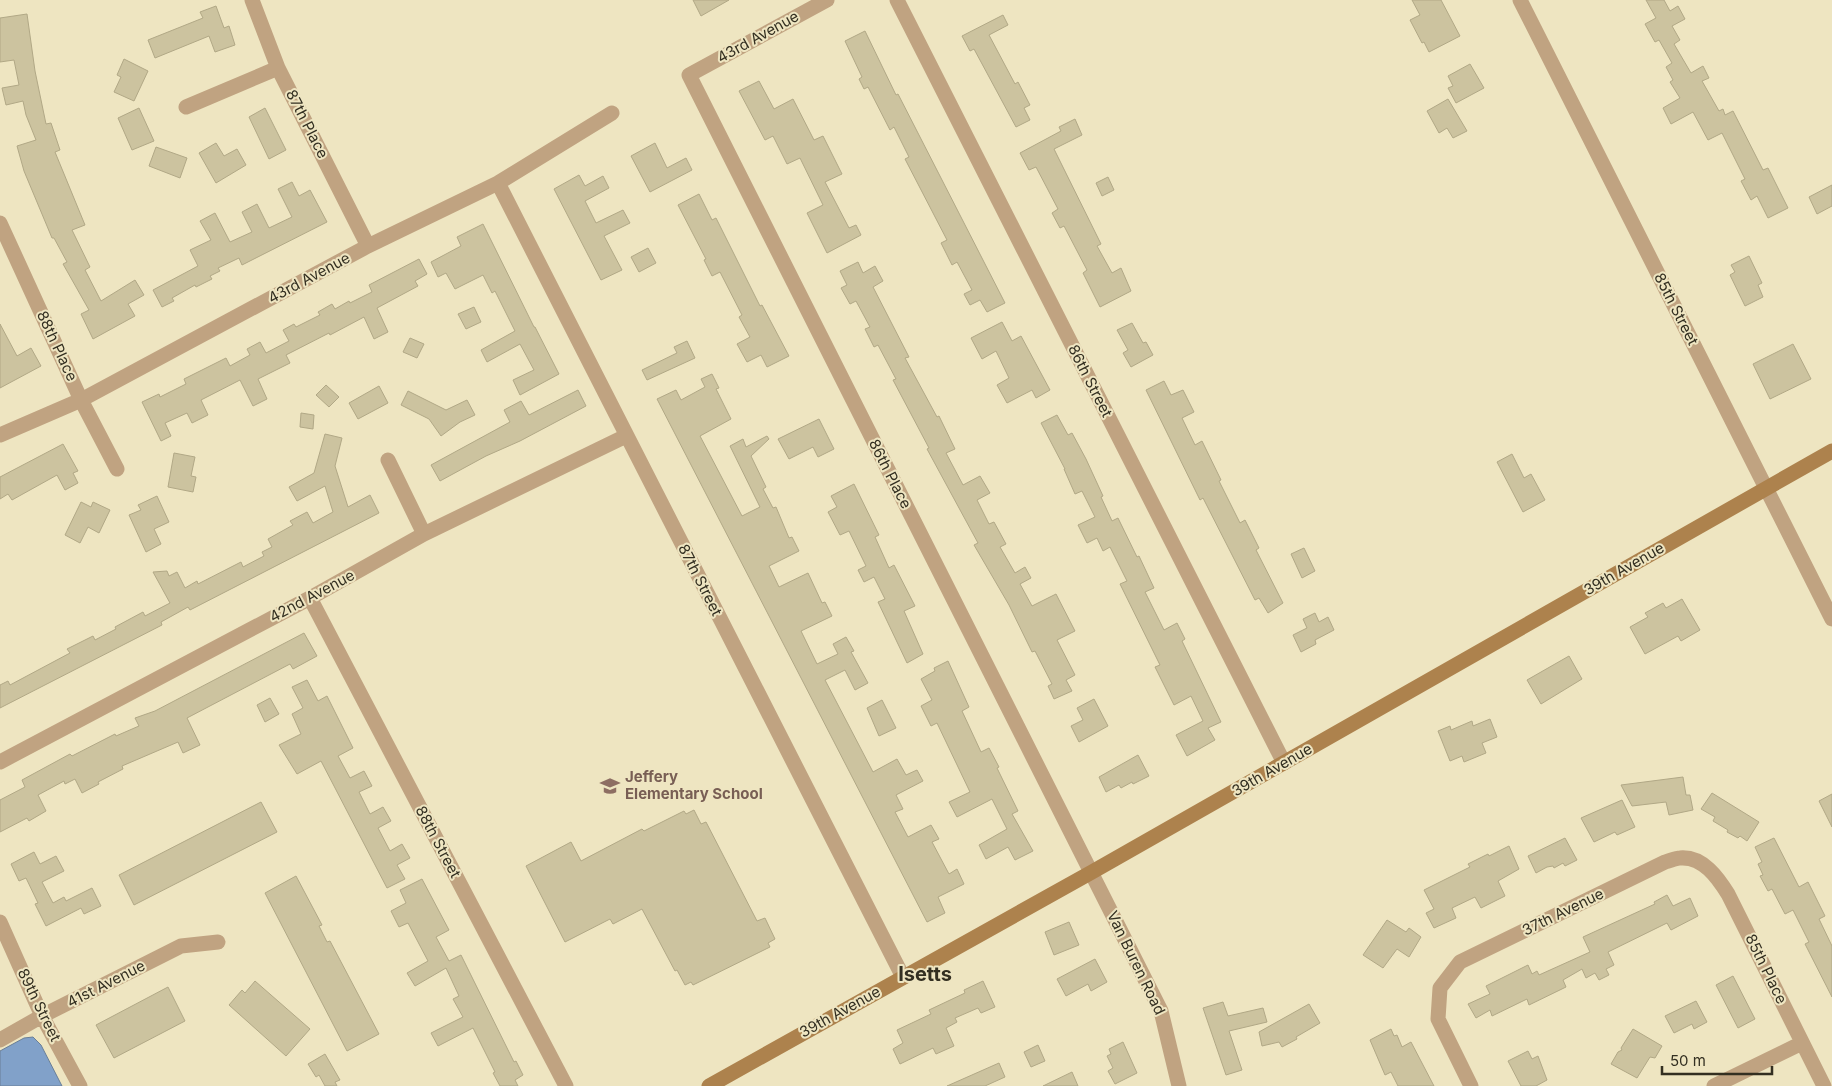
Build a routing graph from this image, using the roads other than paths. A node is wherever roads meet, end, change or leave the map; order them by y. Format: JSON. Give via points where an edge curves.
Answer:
{"nodes":[{"id":1,"x":252,"y":0,"type":"edge"},
{"id":2,"x":827,"y":0,"type":"edge"},
{"id":3,"x":896,"y":0,"type":"edge"},
{"id":4,"x":1520,"y":0,"type":"edge"},
{"id":5,"x":278,"y":68,"type":"junction"},
{"id":6,"x":689,"y":75,"type":"joint"},
{"id":7,"x":186,"y":107,"type":"dead end"},
{"id":8,"x":612,"y":113,"type":"dead end"},
{"id":9,"x":498,"y":183,"type":"junction"},
{"id":10,"x":0,"y":222,"type":"edge"},
{"id":11,"x":368,"y":246,"type":"junction"},
{"id":12,"x":81,"y":400,"type":"junction"},
{"id":13,"x":0,"y":435,"type":"edge"},
{"id":14,"x":626,"y":436,"type":"junction"},
{"id":15,"x":1832,"y":451,"type":"edge"},
{"id":16,"x":388,"y":460,"type":"dead end"},
{"id":17,"x":117,"y":469,"type":"dead end"},
{"id":18,"x":1766,"y":488,"type":"junction"},
{"id":19,"x":424,"y":534,"type":"junction"},
{"id":20,"x":310,"y":598,"type":"junction"},
{"id":21,"x":1832,"y":618,"type":"edge"},
{"id":22,"x":0,"y":762,"type":"edge"},
{"id":23,"x":1284,"y":763,"type":"junction"},
{"id":24,"x":1697,"y":861,"type":"joint"},
{"id":25,"x":1092,"y":872,"type":"junction"},
{"id":26,"x":0,"y":922,"type":"edge"},
{"id":27,"x":218,"y":942,"type":"dead end"},
{"id":28,"x":903,"y":977,"type":"junction"},
{"id":29,"x":42,"y":1016,"type":"junction"},
{"id":30,"x":0,"y":1040,"type":"edge"},
{"id":31,"x":1802,"y":1043,"type":"junction"},
{"id":32,"x":80,"y":1086,"type":"edge"},
{"id":33,"x":566,"y":1086,"type":"edge"},
{"id":34,"x":709,"y":1086,"type":"edge"},
{"id":35,"x":1179,"y":1086,"type":"edge"},
{"id":36,"x":1471,"y":1086,"type":"edge"},
{"id":37,"x":1714,"y":1086,"type":"edge"},
{"id":38,"x":1824,"y":1086,"type":"edge"}],
"edges":[{"from":1,"to":5,"type":"street","name":"87th Place"},
{"from":2,"to":6,"type":"street","name":"43rd Avenue"},
{"from":3,"to":23,"type":"street","name":"86th Street"},
{"from":4,"to":18,"type":"street","name":"85th Street"},
{"from":5,"to":7,"type":"street"},
{"from":5,"to":11,"type":"street","name":"87th Place"},
{"from":6,"to":25,"type":"street","name":"86th Place"},
{"from":8,"to":9,"type":"street","name":"43rd Avenue"},
{"from":9,"to":11,"type":"street","name":"43rd Avenue"},
{"from":9,"to":14,"type":"street","name":"87th Street"},
{"from":10,"to":12,"type":"street","name":"88th Place"},
{"from":11,"to":12,"type":"street","name":"43rd Avenue"},
{"from":12,"to":13,"type":"street","name":"43rd Avenue"},
{"from":12,"to":17,"type":"street","name":"88th Place"},
{"from":14,"to":19,"type":"street","name":"42nd Avenue"},
{"from":14,"to":28,"type":"street","name":"87th Street"},
{"from":15,"to":18,"type":"main road","name":"39th Avenue"},
{"from":16,"to":19,"type":"street"},
{"from":18,"to":21,"type":"street","name":"85th Street"},
{"from":18,"to":23,"type":"main road","name":"39th Avenue"},
{"from":19,"to":20,"type":"street","name":"42nd Avenue"},
{"from":20,"to":22,"type":"street","name":"42nd Avenue"},
{"from":20,"to":33,"type":"street","name":"88th Street"},
{"from":23,"to":25,"type":"main road","name":"39th Avenue"},
{"from":24,"to":31,"type":"street","name":"85th Place","via":[[1715,874],[1728,894]]},
{"from":24,"to":36,"type":"street","name":"37th Avenue","via":[[1681,858],[1665,862],[1460,962],[1440,988],[1438,1019]]},
{"from":25,"to":28,"type":"main road","name":"39th Avenue"},
{"from":25,"to":35,"type":"street","name":"Van Buren Road","via":[[1161,1010]]},
{"from":26,"to":29,"type":"street","name":"89th Street"},
{"from":27,"to":29,"type":"street","name":"41st Avenue","via":[[181,946]]},
{"from":28,"to":34,"type":"main road","name":"39th Avenue"},
{"from":29,"to":30,"type":"street","name":"41st Avenue"},
{"from":29,"to":32,"type":"street","name":"89th Street"},
{"from":31,"to":37,"type":"street"},
{"from":31,"to":38,"type":"street","name":"85th Place"}]}
